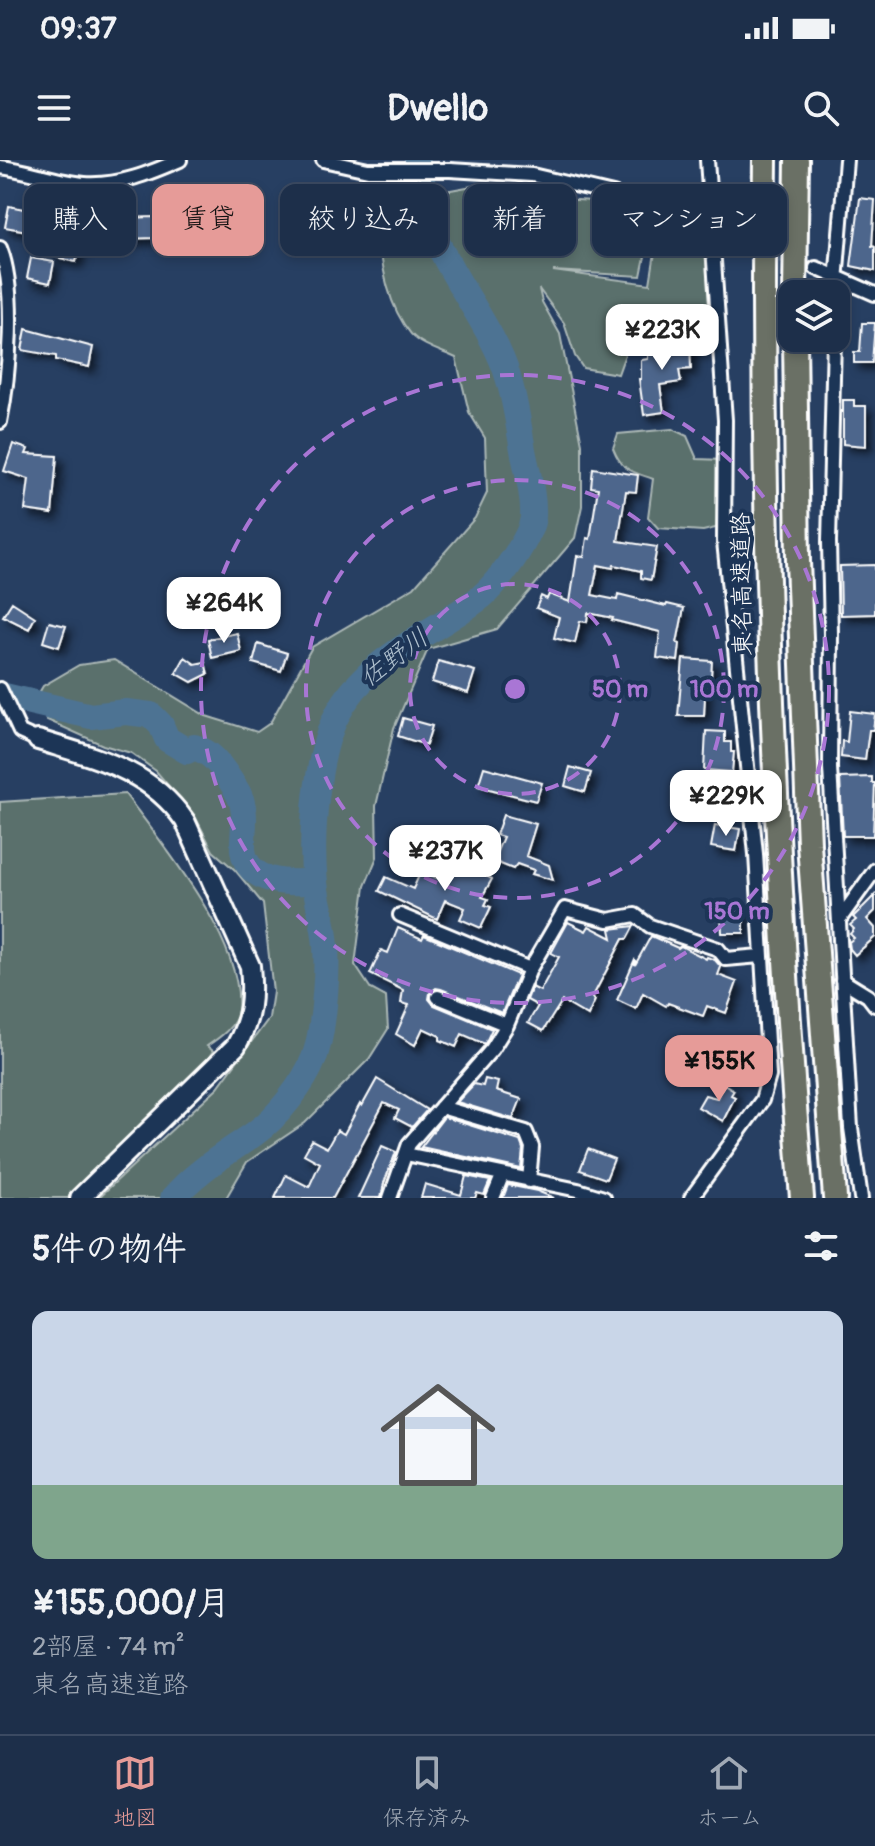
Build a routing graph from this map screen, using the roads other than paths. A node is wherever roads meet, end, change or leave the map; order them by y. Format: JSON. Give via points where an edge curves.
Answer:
{"nodes":[{"id":1,"x":180,"y":160,"type":"edge"},
{"id":2,"x":323,"y":160,"type":"edge"},
{"id":3,"x":707,"y":160,"type":"edge"},
{"id":4,"x":765,"y":160,"type":"edge"},
{"id":5,"x":797,"y":160,"type":"edge"},
{"id":6,"x":846,"y":160,"type":"edge"},
{"id":7,"x":483,"y":165,"type":"edge"},
{"id":8,"x":0,"y":167,"type":"edge"},
{"id":9,"x":708,"y":184,"type":"edge"},
{"id":10,"x":592,"y":189,"type":"edge"},
{"id":11,"x":0,"y":248,"type":"edge"},
{"id":12,"x":712,"y":256,"type":"edge"},
{"id":13,"x":816,"y":268,"type":"tunnel mouth"},
{"id":14,"x":836,"y":276,"type":"junction"},
{"id":15,"x":795,"y":280,"type":"edge"},
{"id":16,"x":836,"y":280,"type":"edge"},
{"id":17,"x":875,"y":294,"type":"edge"},
{"id":18,"x":795,"y":352,"type":"edge"},
{"id":19,"x":834,"y":352,"type":"edge"},
{"id":20,"x":0,"y":422,"type":"edge"},
{"id":21,"x":0,"y":689,"type":"edge"},
{"id":22,"x":38,"y":740,"type":"joint"},
{"id":23,"x":875,"y":870,"type":"edge"},
{"id":24,"x":400,"y":915,"type":"dead end"},
{"id":25,"x":839,"y":920,"type":"junction"},
{"id":26,"x":760,"y":956,"type":"junction"},
{"id":27,"x":530,"y":969,"type":"junction"},
{"id":28,"x":842,"y":980,"type":"junction"},
{"id":29,"x":438,"y":997,"type":"dead end"},
{"id":30,"x":875,"y":1005,"type":"edge"},
{"id":31,"x":507,"y":1025,"type":"junction"},
{"id":32,"x":441,"y":1107,"type":"junction"},
{"id":33,"x":406,"y":1154,"type":"junction"},
{"id":34,"x":502,"y":1176,"type":"junction"},
{"id":35,"x":529,"y":1181,"type":"junction"},
{"id":36,"x":80,"y":1198,"type":"edge"},
{"id":37,"x":390,"y":1198,"type":"edge"},
{"id":38,"x":493,"y":1198,"type":"edge"},
{"id":39,"x":604,"y":1198,"type":"edge"},
{"id":40,"x":691,"y":1198,"type":"edge"},
{"id":41,"x":802,"y":1198,"type":"edge"},
{"id":42,"x":835,"y":1198,"type":"edge"},
{"id":43,"x":861,"y":1198,"type":"edge"}],
"edges":[{"from":1,"to":8,"type":"street","via":[[117,183],[84,184]]},
{"from":2,"to":7,"type":"street","via":[[368,170]]},
{"from":3,"to":9,"type":"street"},
{"from":4,"to":41,"type":"highway","name":"東名高速道路","via":[[771,682]]},
{"from":5,"to":15,"type":"highway"},
{"from":6,"to":14,"type":"street"},
{"from":7,"to":10,"type":"street"},
{"from":11,"to":20,"type":"street","via":[[9,321]]},
{"from":12,"to":26,"type":"street","via":[[725,420],[724,541],[756,854]]},
{"from":13,"to":14,"type":"street"},
{"from":14,"to":16,"type":"street"},
{"from":14,"to":17,"type":"street"},
{"from":18,"to":42,"type":"highway","via":[[809,844]]},
{"from":19,"to":25,"type":"street","via":[[830,768]]},
{"from":21,"to":22,"type":"street","via":[[20,732]]},
{"from":22,"to":36,"type":"street","via":[[126,769],[172,801],[250,966],[252,983],[252,1006],[236,1046]]},
{"from":23,"to":25,"type":"street"},
{"from":24,"to":27,"type":"street"},
{"from":25,"to":28,"type":"street"},
{"from":26,"to":27,"type":"street","via":[[726,959],[718,949],[650,926],[635,915],[608,920],[565,909]]},
{"from":26,"to":40,"type":"street","via":[[766,1088]]},
{"from":27,"to":31,"type":"street"},
{"from":28,"to":30,"type":"street"},
{"from":28,"to":43,"type":"street"},
{"from":29,"to":31,"type":"street"},
{"from":31,"to":32,"type":"street"},
{"from":32,"to":33,"type":"street"},
{"from":32,"to":35,"type":"street","via":[[526,1132],[532,1147]]},
{"from":33,"to":34,"type":"street"},
{"from":33,"to":37,"type":"street"},
{"from":34,"to":35,"type":"street"},
{"from":34,"to":38,"type":"street"},
{"from":35,"to":39,"type":"street"}]}
